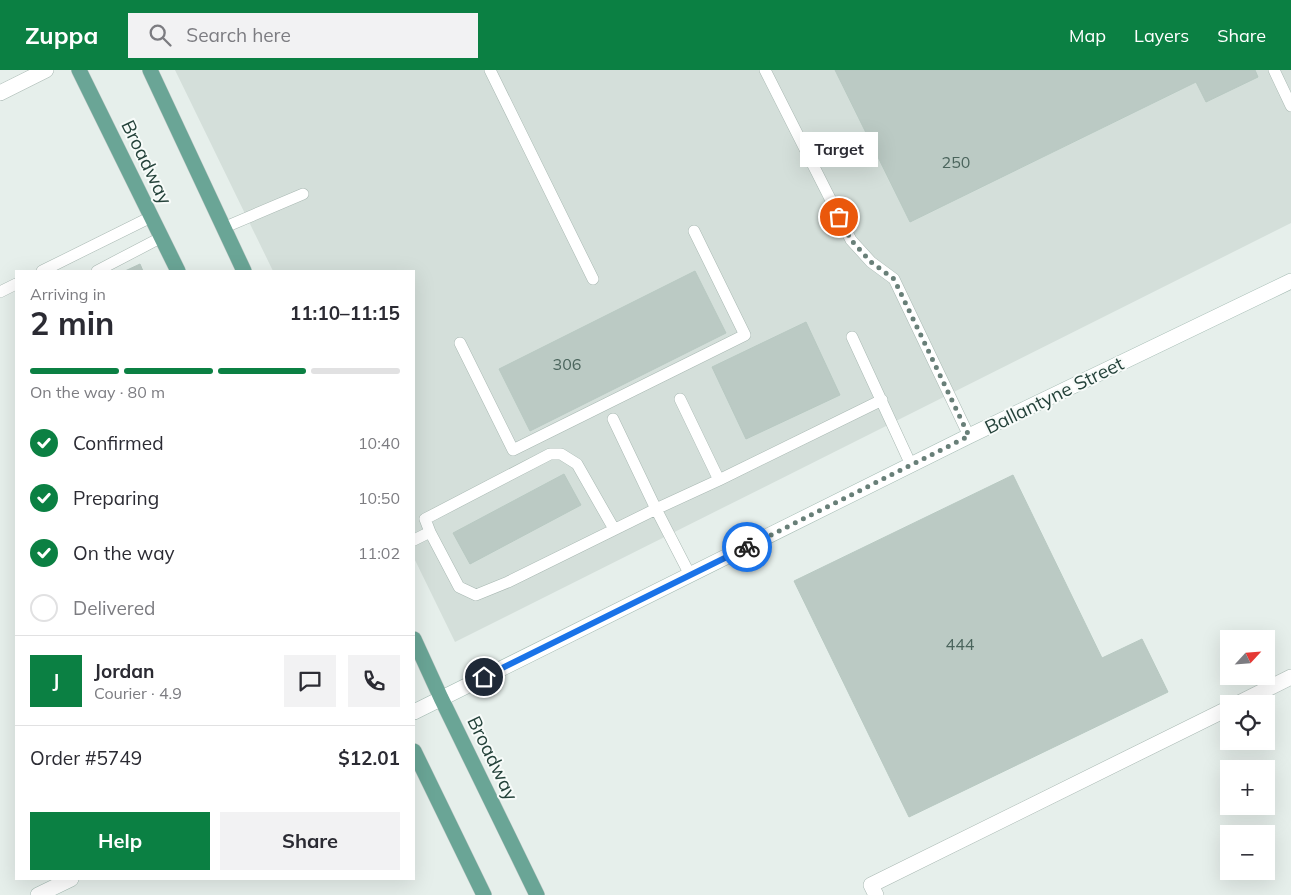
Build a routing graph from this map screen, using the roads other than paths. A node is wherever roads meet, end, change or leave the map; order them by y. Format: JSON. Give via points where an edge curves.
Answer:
{"nodes":[{"id":1,"x":46,"y":70,"type":"edge"},
{"id":2,"x":80,"y":70,"type":"edge"},
{"id":3,"x":150,"y":70,"type":"edge"},
{"id":4,"x":490,"y":70,"type":"edge"},
{"id":5,"x":765,"y":70,"type":"edge"},
{"id":6,"x":1274,"y":70,"type":"edge"},
{"id":7,"x":0,"y":93,"type":"edge"},
{"id":8,"x":1291,"y":106,"type":"edge"},
{"id":9,"x":302,"y":194,"type":"dead end"},
{"id":10,"x":152,"y":217,"type":"junction"},
{"id":11,"x":224,"y":228,"type":"junction"},
{"id":12,"x":694,"y":231,"type":"dead end"},
{"id":13,"x":162,"y":238,"type":"junction"},
{"id":14,"x":44,"y":270,"type":"edge"},
{"id":15,"x":99,"y":270,"type":"edge"},
{"id":16,"x":178,"y":270,"type":"edge"},
{"id":17,"x":244,"y":270,"type":"edge"},
{"id":18,"x":593,"y":279,"type":"dead end"},
{"id":19,"x":1291,"y":281,"type":"edge"},
{"id":20,"x":15,"y":284,"type":"edge"},
{"id":21,"x":0,"y":292,"type":"edge"},
{"id":22,"x":852,"y":337,"type":"dead end"},
{"id":23,"x":460,"y":343,"type":"dead end"},
{"id":24,"x":680,"y":399,"type":"dead end"},
{"id":25,"x":882,"y":400,"type":"junction"},
{"id":26,"x":613,"y":419,"type":"dead end"},
{"id":27,"x":969,"y":436,"type":"junction"},
{"id":28,"x":911,"y":465,"type":"junction"},
{"id":29,"x":719,"y":480,"type":"junction"},
{"id":30,"x":656,"y":509,"type":"junction"},
{"id":31,"x":614,"y":529,"type":"junction"},
{"id":32,"x":430,"y":532,"type":"junction"},
{"id":33,"x":415,"y":540,"type":"edge"},
{"id":34,"x":690,"y":575,"type":"junction"},
{"id":35,"x":415,"y":640,"type":"edge"},
{"id":36,"x":1291,"y":677,"type":"edge"},
{"id":37,"x":1255,"y":695,"type":"edge"},
{"id":38,"x":441,"y":698,"type":"junction"},
{"id":39,"x":415,"y":711,"type":"edge"},
{"id":40,"x":1220,"y":712,"type":"edge"},
{"id":41,"x":415,"y":753,"type":"edge"},
{"id":42,"x":69,"y":880,"type":"edge"},
{"id":43,"x":38,"y":895,"type":"edge"},
{"id":44,"x":484,"y":895,"type":"edge"},
{"id":45,"x":538,"y":895,"type":"edge"},
{"id":46,"x":876,"y":895,"type":"edge"}],
"edges":[{"from":1,"to":7,"type":"main road"},
{"from":2,"to":10,"type":"main road","name":"Broadway"},
{"from":3,"to":11,"type":"main road"},
{"from":4,"to":18,"type":"lane"},
{"from":5,"to":27,"type":"lane","via":[[851,240],[871,262],[894,279]]},
{"from":6,"to":8,"type":"lane"},
{"from":9,"to":11,"type":"lane"},
{"from":10,"to":13,"type":"main road","name":"Broadway"},
{"from":10,"to":14,"type":"lane"},
{"from":11,"to":17,"type":"main road"},
{"from":12,"to":23,"type":"lane","via":[[745,335],[512,450]]},
{"from":13,"to":15,"type":"lane"},
{"from":13,"to":16,"type":"main road","name":"Broadway"},
{"from":19,"to":27,"type":"main road","name":"Ballantyne Street"},
{"from":20,"to":21,"type":"lane"},
{"from":22,"to":25,"type":"lane"},
{"from":24,"to":29,"type":"lane"},
{"from":25,"to":28,"type":"lane"},
{"from":25,"to":29,"type":"lane"},
{"from":26,"to":30,"type":"lane"},
{"from":27,"to":28,"type":"main road","name":"Ballantyne Street"},
{"from":28,"to":34,"type":"main road","name":"Ballantyne Street"},
{"from":29,"to":30,"type":"lane"},
{"from":30,"to":31,"type":"lane"},
{"from":30,"to":34,"type":"lane"},
{"from":31,"to":32,"type":"lane","via":[[476,595],[459,587]]},
{"from":31,"to":32,"type":"lane","via":[[577,464],[561,454],[550,454],[425,519]]},
{"from":32,"to":33,"type":"lane"},
{"from":34,"to":38,"type":"main road","name":"Ballantyne Street"},
{"from":35,"to":38,"type":"main road","name":"Broadway"},
{"from":36,"to":37,"type":"main road"},
{"from":38,"to":39,"type":"main road","name":"Ballantyne Street"},
{"from":38,"to":45,"type":"main road","name":"Broadway"},
{"from":40,"to":46,"type":"main road","via":[[871,885]]},
{"from":41,"to":44,"type":"main road"},
{"from":42,"to":43,"type":"main road"}]}
